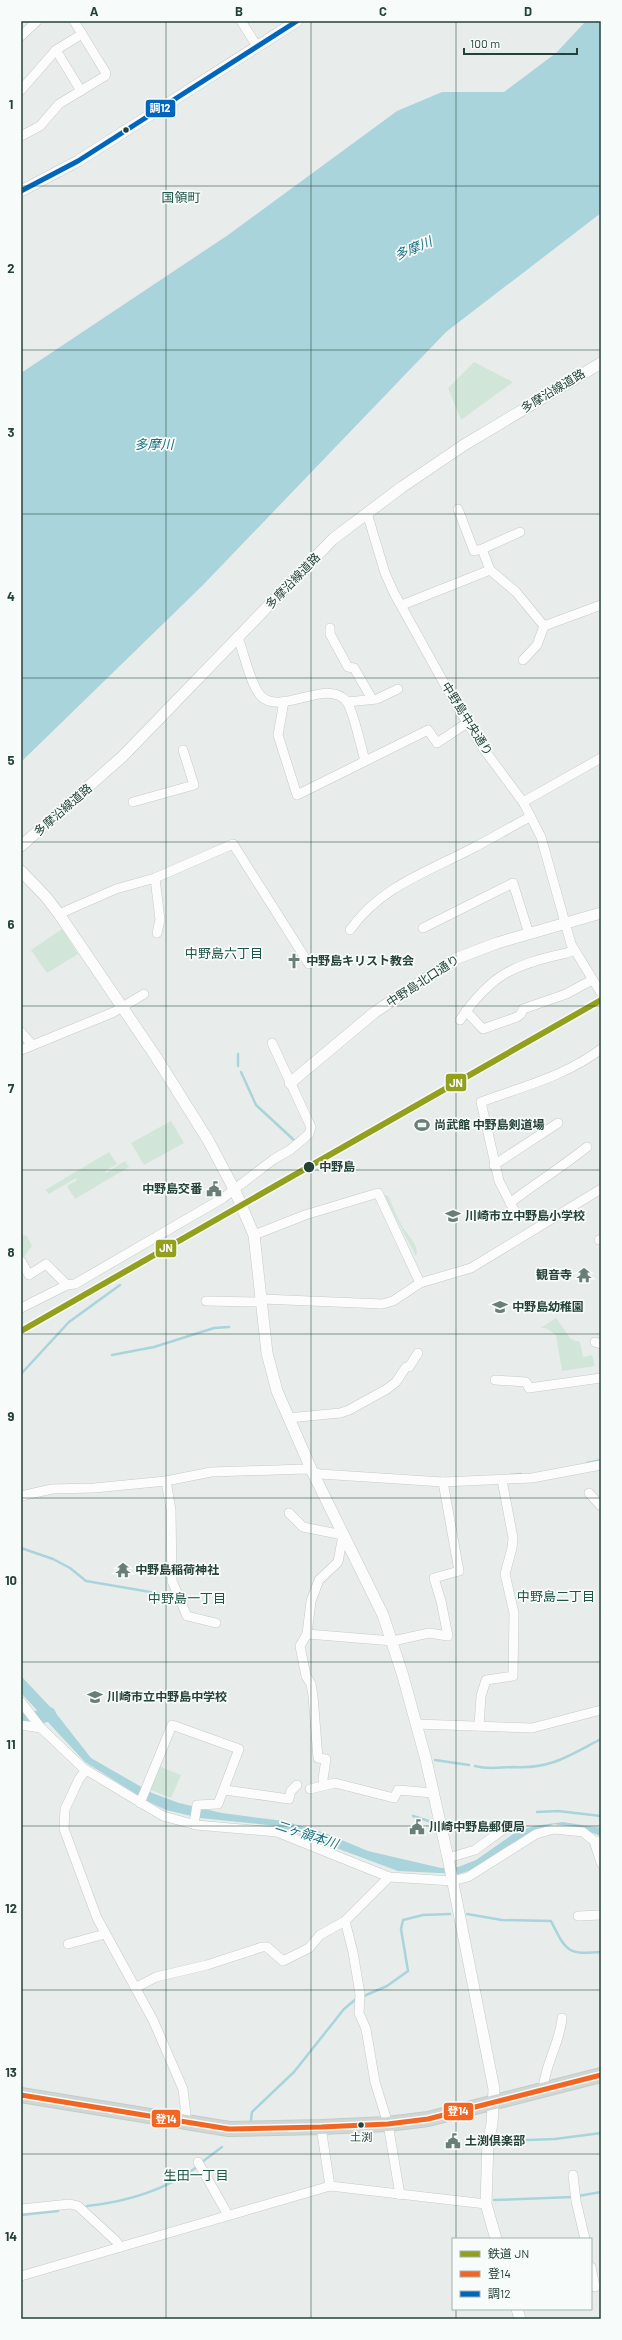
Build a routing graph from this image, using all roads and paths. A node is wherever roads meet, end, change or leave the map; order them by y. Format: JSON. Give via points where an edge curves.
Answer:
{"nodes":[{"id":1,"x":37,"y":21,"type":"edge"},
{"id":2,"x":74,"y":21,"type":"edge"},
{"id":3,"x":241,"y":21,"type":"edge"},
{"id":4,"x":297,"y":21,"type":"edge"},
{"id":5,"x":82,"y":34,"type":"junction"},
{"id":6,"x":21,"y":36,"type":"edge"},
{"id":7,"x":257,"y":46,"type":"junction"},
{"id":8,"x":56,"y":50,"type":"junction"},
{"id":9,"x":21,"y":90,"type":"edge"},
{"id":10,"x":81,"y":90,"type":"junction"},
{"id":11,"x":21,"y":136,"type":"edge"},
{"id":12,"x":21,"y":191,"type":"edge"},
{"id":13,"x":601,"y":363,"type":"edge"},
{"id":14,"x":458,"y":509,"type":"dead end"},
{"id":15,"x":367,"y":513,"type":"junction"},
{"id":16,"x":520,"y":532,"type":"dead end"},
{"id":17,"x":482,"y":549,"type":"junction"},
{"id":18,"x":490,"y":570,"type":"junction"},
{"id":19,"x":402,"y":605,"type":"junction"},
{"id":20,"x":601,"y":605,"type":"edge"},
{"id":21,"x":544,"y":626,"type":"junction"},
{"id":22,"x":330,"y":628,"type":"dead end"},
{"id":23,"x":238,"y":638,"type":"junction"},
{"id":24,"x":523,"y":660,"type":"dead end"},
{"id":25,"x":398,"y":690,"type":"dead end"},
{"id":26,"x":372,"y":699,"type":"junction"},
{"id":27,"x":284,"y":701,"type":"junction"},
{"id":28,"x":347,"y":702,"type":"junction"},
{"id":29,"x":468,"y":723,"type":"junction"},
{"id":30,"x":183,"y":750,"type":"dead end"},
{"id":31,"x":601,"y":758,"type":"edge"},
{"id":32,"x":364,"y":761,"type":"junction"},
{"id":33,"x":133,"y":802,"type":"dead end"},
{"id":34,"x":523,"y":802,"type":"junction"},
{"id":35,"x":530,"y":817,"type":"junction"},
{"id":36,"x":21,"y":846,"type":"edge"},
{"id":37,"x":21,"y":871,"type":"edge"},
{"id":38,"x":155,"y":878,"type":"junction"},
{"id":39,"x":601,"y":913,"type":"edge"},
{"id":40,"x":59,"y":914,"type":"junction"},
{"id":41,"x":565,"y":924,"type":"junction"},
{"id":42,"x":423,"y":928,"type":"dead end"},
{"id":43,"x":350,"y":930,"type":"dead end"},
{"id":44,"x":157,"y":933,"type":"dead end"},
{"id":45,"x":529,"y":934,"type":"junction"},
{"id":46,"x":574,"y":950,"type":"junction"},
{"id":47,"x":309,"y":964,"type":"dead end"},
{"id":48,"x":592,"y":980,"type":"junction"},
{"id":49,"x":601,"y":993,"type":"edge"},
{"id":50,"x":144,"y":994,"type":"dead end"},
{"id":51,"x":123,"y":1006,"type":"junction"},
{"id":52,"x":466,"y":1011,"type":"junction"},
{"id":53,"x":460,"y":1020,"type":"dead end"},
{"id":54,"x":21,"y":1032,"type":"edge"},
{"id":55,"x":272,"y":1043,"type":"dead end"},
{"id":56,"x":32,"y":1045,"type":"junction"},
{"id":57,"x":601,"y":1049,"type":"edge"},
{"id":58,"x":21,"y":1050,"type":"edge"},
{"id":59,"x":290,"y":1083,"type":"junction"},
{"id":60,"x":558,"y":1123,"type":"dead end"},
{"id":61,"x":587,"y":1147,"type":"dead end"},
{"id":62,"x":494,"y":1165,"type":"junction"},
{"id":63,"x":234,"y":1189,"type":"junction"},
{"id":64,"x":601,"y":1189,"type":"edge"},
{"id":65,"x":254,"y":1235,"type":"junction"},
{"id":66,"x":21,"y":1261,"type":"edge"},
{"id":67,"x":420,"y":1283,"type":"junction"},
{"id":68,"x":67,"y":1285,"type":"junction"},
{"id":69,"x":262,"y":1300,"type":"junction"},
{"id":70,"x":206,"y":1301,"type":"dead end"},
{"id":71,"x":21,"y":1308,"type":"edge"},
{"id":72,"x":418,"y":1353,"type":"dead end"},
{"id":73,"x":601,"y":1378,"type":"edge"},
{"id":74,"x":495,"y":1380,"type":"dead end"},
{"id":75,"x":288,"y":1418,"type":"junction"},
{"id":76,"x":601,"y":1465,"type":"edge"},
{"id":77,"x":312,"y":1471,"type":"junction"},
{"id":78,"x":166,"y":1480,"type":"junction"},
{"id":79,"x":502,"y":1480,"type":"junction"},
{"id":80,"x":443,"y":1482,"type":"junction"},
{"id":81,"x":589,"y":1494,"type":"dead end"},
{"id":82,"x":21,"y":1496,"type":"edge"},
{"id":83,"x":601,"y":1506,"type":"edge"},
{"id":84,"x":289,"y":1513,"type":"dead end"},
{"id":85,"x":343,"y":1535,"type":"junction"},
{"id":86,"x":216,"y":1623,"type":"dead end"},
{"id":87,"x":307,"y":1634,"type":"junction"},
{"id":88,"x":393,"y":1641,"type":"junction"},
{"id":89,"x":21,"y":1702,"type":"edge"},
{"id":90,"x":601,"y":1710,"type":"edge"},
{"id":91,"x":416,"y":1724,"type":"junction"},
{"id":92,"x":21,"y":1725,"type":"edge"},
{"id":93,"x":40,"y":1726,"type":"junction"},
{"id":94,"x":479,"y":1726,"type":"junction"},
{"id":95,"x":86,"y":1770,"type":"junction"},
{"id":96,"x":297,"y":1785,"type":"dead end"},
{"id":97,"x":324,"y":1785,"type":"junction"},
{"id":98,"x":310,"y":1789,"type":"dead end"},
{"id":99,"x":225,"y":1790,"type":"junction"},
{"id":100,"x":433,"y":1793,"type":"junction"},
{"id":101,"x":141,"y":1802,"type":"junction"},
{"id":102,"x":194,"y":1822,"type":"junction"},
{"id":103,"x":508,"y":1826,"type":"dead end"},
{"id":104,"x":597,"y":1841,"type":"edge"},
{"id":105,"x":448,"y":1860,"type":"junction"},
{"id":106,"x":601,"y":1863,"type":"edge"},
{"id":107,"x":390,"y":1877,"type":"junction"},
{"id":108,"x":452,"y":1879,"type":"junction"},
{"id":109,"x":601,"y":1915,"type":"edge"},
{"id":110,"x":578,"y":1916,"type":"dead end"},
{"id":111,"x":344,"y":1920,"type":"junction"},
{"id":112,"x":105,"y":1934,"type":"junction"},
{"id":113,"x":68,"y":1944,"type":"dead end"},
{"id":114,"x":135,"y":1988,"type":"junction"},
{"id":115,"x":562,"y":2018,"type":"dead end"},
{"id":116,"x":601,"y":2075,"type":"edge"},
{"id":117,"x":543,"y":2089,"type":"junction"},
{"id":118,"x":21,"y":2095,"type":"edge"},
{"id":119,"x":492,"y":2104,"type":"junction"},
{"id":120,"x":187,"y":2124,"type":"junction"},
{"id":121,"x":388,"y":2124,"type":"junction"},
{"id":122,"x":321,"y":2127,"type":"junction"},
{"id":123,"x":198,"y":2162,"type":"dead end"},
{"id":124,"x":573,"y":2175,"type":"dead end"},
{"id":125,"x":330,"y":2186,"type":"junction"},
{"id":126,"x":400,"y":2195,"type":"junction"},
{"id":127,"x":486,"y":2204,"type":"junction"},
{"id":128,"x":21,"y":2210,"type":"edge"},
{"id":129,"x":228,"y":2215,"type":"junction"},
{"id":130,"x":496,"y":2238,"type":"edge"},
{"id":131,"x":585,"y":2238,"type":"edge"},
{"id":132,"x":120,"y":2247,"type":"junction"},
{"id":133,"x":592,"y":2271,"type":"edge"},
{"id":134,"x":21,"y":2276,"type":"edge"},
{"id":135,"x":596,"y":2287,"type":"edge"}],
"edges":[{"from":1,"to":6,"type":"street"},
{"from":2,"to":5,"type":"street"},
{"from":3,"to":7,"type":"street"},
{"from":4,"to":7,"type":"street"},
{"from":5,"to":8,"type":"street"},
{"from":5,"to":10,"type":"street","via":[[106,73]]},
{"from":7,"to":12,"type":"street","via":[[78,161]]},
{"from":8,"to":9,"type":"street"},
{"from":8,"to":10,"type":"street"},
{"from":10,"to":11,"type":"street","via":[[59,104],[40,126]]},
{"from":13,"to":15,"type":"street","name":"多摩沿線道路","via":[[464,445]]},
{"from":14,"to":17,"type":"street","via":[[474,551]]},
{"from":15,"to":19,"type":"street","name":"中野島中央通り","via":[[385,573]]},
{"from":15,"to":23,"type":"street","name":"多摩沿線道路","via":[[333,539]]},
{"from":16,"to":17,"type":"street"},
{"from":17,"to":18,"type":"street"},
{"from":18,"to":19,"type":"street"},
{"from":18,"to":21,"type":"street","via":[[516,592]]},
{"from":19,"to":29,"type":"street","name":"中野島中央通り"},
{"from":20,"to":21,"type":"street"},
{"from":21,"to":24,"type":"street","via":[[537,645]]},
{"from":22,"to":26,"type":"street","via":[[330,634],[348,667],[354,668]]},
{"from":23,"to":27,"type":"street","via":[[260,695],[267,700]]},
{"from":23,"to":36,"type":"street","name":"多摩沿線道路","via":[[123,756]]},
{"from":25,"to":26,"type":"street"},
{"from":26,"to":28,"type":"street"},
{"from":27,"to":28,"type":"street","via":[[328,693]]},
{"from":27,"to":32,"type":"street","via":[[278,735],[297,795]]},
{"from":28,"to":32,"type":"street"},
{"from":29,"to":32,"type":"street","via":[[437,743],[428,730]]},
{"from":29,"to":34,"type":"street","name":"中野島中央通り"},
{"from":30,"to":33,"type":"street","via":[[194,785]]},
{"from":31,"to":34,"type":"street"},
{"from":34,"to":35,"type":"street","name":"中野島中央通り"},
{"from":35,"to":41,"type":"street","name":"中野島中央通り","via":[[548,855]]},
{"from":35,"to":43,"type":"street","via":[[473,849],[441,862],[390,890],[372,904]]},
{"from":37,"to":40,"type":"street"},
{"from":38,"to":40,"type":"street","via":[[116,889]]},
{"from":38,"to":44,"type":"street","via":[[160,920]]},
{"from":38,"to":47,"type":"street","via":[[233,844]]},
{"from":39,"to":41,"type":"street","name":"中野島北口通り"},
{"from":40,"to":51,"type":"street"},
{"from":41,"to":45,"type":"street","name":"中野島北口通り"},
{"from":41,"to":46,"type":"street","name":"中野島中央通り"},
{"from":42,"to":45,"type":"street","via":[[512,883]]},
{"from":45,"to":59,"type":"street","name":"中野島北口通り","via":[[455,959],[375,1012]]},
{"from":46,"to":48,"type":"street","name":"中野島中央通り"},
{"from":46,"to":52,"type":"street","via":[[567,954],[521,964],[488,986]]},
{"from":48,"to":49,"type":"street","name":"中野島中央通り"},
{"from":48,"to":52,"type":"street","via":[[566,994],[523,1009],[521,1014],[483,1029]]},
{"from":50,"to":51,"type":"street"},
{"from":51,"to":56,"type":"street"},
{"from":51,"to":63,"type":"street","via":[[208,1140]]},
{"from":52,"to":53,"type":"street"},
{"from":54,"to":56,"type":"street"},
{"from":55,"to":59,"type":"street"},
{"from":56,"to":58,"type":"street"},
{"from":57,"to":62,"type":"street","via":[[590,1058],[556,1075],[481,1102]]},
{"from":59,"to":63,"type":"street","via":[[311,1127],[309,1134]]},
{"from":60,"to":62,"type":"street"},
{"from":61,"to":62,"type":"street","via":[[556,1172],[538,1181],[512,1207]]},
{"from":63,"to":65,"type":"street"},
{"from":63,"to":68,"type":"street","via":[[223,1198],[75,1284]]},
{"from":64,"to":67,"type":"street","via":[[471,1268]]},
{"from":65,"to":67,"type":"street","via":[[305,1215],[378,1193]]},
{"from":65,"to":69,"type":"street"},
{"from":66,"to":68,"type":"street","via":[[29,1275],[46,1264]]},
{"from":67,"to":69,"type":"street","via":[[382,1304]]},
{"from":68,"to":71,"type":"street"},
{"from":69,"to":70,"type":"street"},
{"from":69,"to":75,"type":"street","via":[[271,1373]]},
{"from":72,"to":75,"type":"street","via":[[396,1382],[349,1410]]},
{"from":73,"to":74,"type":"street","via":[[529,1388],[526,1382]]},
{"from":75,"to":77,"type":"street"},
{"from":76,"to":79,"type":"street","via":[[532,1478]]},
{"from":77,"to":78,"type":"street","via":[[305,1469],[211,1472]]},
{"from":77,"to":80,"type":"street","via":[[320,1474]]},
{"from":77,"to":85,"type":"street"},
{"from":78,"to":82,"type":"street","via":[[94,1488],[52,1489]]},
{"from":78,"to":86,"type":"street","via":[[172,1518],[172,1580],[187,1616]]},
{"from":79,"to":80,"type":"street"},
{"from":79,"to":94,"type":"street","via":[[512,1538],[505,1574],[514,1613],[513,1676],[486,1680],[481,1696]]},
{"from":80,"to":88,"type":"street","via":[[458,1571],[434,1578],[448,1636],[429,1633]]},
{"from":81,"to":83,"type":"street"},
{"from":84,"to":85,"type":"street","via":[[303,1527]]},
{"from":85,"to":87,"type":"street","via":[[338,1562],[318,1580],[311,1601]]},
{"from":85,"to":88,"type":"street","via":[[372,1589]]},
{"from":87,"to":88,"type":"street"},
{"from":87,"to":97,"type":"street","via":[[300,1646],[313,1696],[318,1758],[326,1759]]},
{"from":88,"to":91,"type":"street"},
{"from":89,"to":93,"type":"street"},
{"from":90,"to":94,"type":"street","via":[[532,1728]]},
{"from":91,"to":94,"type":"street"},
{"from":91,"to":100,"type":"street"},
{"from":92,"to":93,"type":"street"},
{"from":93,"to":95,"type":"street"},
{"from":95,"to":101,"type":"street"},
{"from":95,"to":112,"type":"street","via":[[65,1809],[64,1829]]},
{"from":96,"to":99,"type":"street","via":[[290,1791],[289,1799]]},
{"from":97,"to":98,"type":"street"},
{"from":97,"to":100,"type":"street","via":[[335,1783],[394,1798],[398,1790]]},
{"from":99,"to":101,"type":"street","via":[[238,1749],[172,1725]]},
{"from":99,"to":102,"type":"street","via":[[218,1804],[197,1805]]},
{"from":100,"to":105,"type":"street"},
{"from":101,"to":102,"type":"street","via":[[163,1816]]},
{"from":102,"to":107,"type":"street","via":[[278,1832]]},
{"from":103,"to":105,"type":"street","via":[[475,1850]]},
{"from":104,"to":106,"type":"street"},
{"from":104,"to":108,"type":"street","via":[[583,1832],[544,1831],[468,1877]]},
{"from":105,"to":108,"type":"street"},
{"from":107,"to":108,"type":"street"},
{"from":107,"to":111,"type":"street"},
{"from":108,"to":119,"type":"street","via":[[494,2089]]},
{"from":109,"to":110,"type":"street"},
{"from":111,"to":114,"type":"street","via":[[320,1935],[309,1948],[283,1961],[267,1947],[262,1947],[208,1965],[156,1977]]},
{"from":111,"to":121,"type":"street","via":[[353,1952],[360,1994],[359,2012],[366,2029],[375,2082]]},
{"from":112,"to":113,"type":"street"},
{"from":112,"to":114,"type":"street"},
{"from":114,"to":120,"type":"street","via":[[153,2020],[183,2089]]},
{"from":115,"to":117,"type":"street","via":[[561,2031],[544,2076]]},
{"from":116,"to":117,"type":"main road"},
{"from":117,"to":119,"type":"main road"},
{"from":118,"to":120,"type":"main road"},
{"from":119,"to":121,"type":"main road","via":[[428,2119]]},
{"from":119,"to":127,"type":"street"},
{"from":120,"to":122,"type":"main road","via":[[229,2129]]},
{"from":121,"to":122,"type":"main road"},
{"from":121,"to":126,"type":"street"},
{"from":122,"to":125,"type":"street"},
{"from":123,"to":129,"type":"street"},
{"from":124,"to":131,"type":"street"},
{"from":125,"to":126,"type":"street"},
{"from":125,"to":129,"type":"street"},
{"from":126,"to":127,"type":"street"},
{"from":127,"to":130,"type":"street"},
{"from":128,"to":132,"type":"street","via":[[70,2204],[78,2206]]},
{"from":129,"to":132,"type":"street"},
{"from":132,"to":134,"type":"street"},
{"from":133,"to":135,"type":"street"}]}
